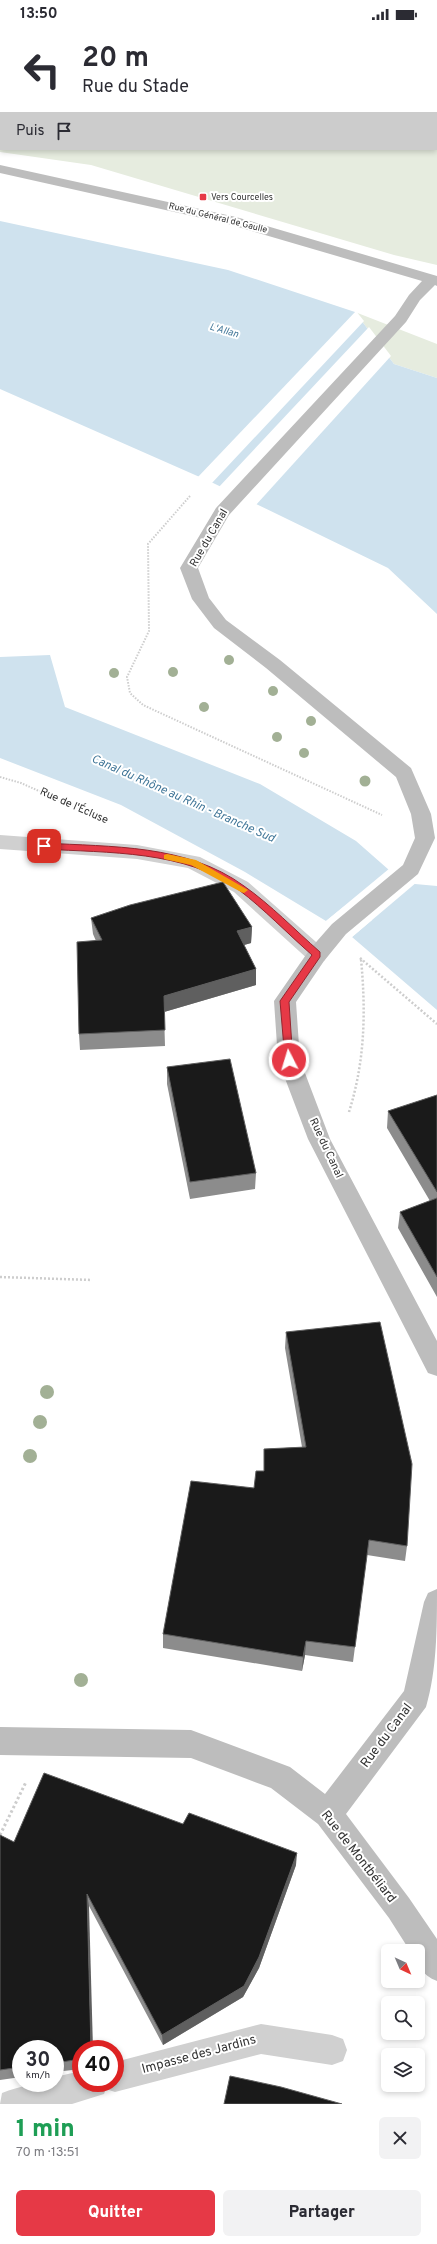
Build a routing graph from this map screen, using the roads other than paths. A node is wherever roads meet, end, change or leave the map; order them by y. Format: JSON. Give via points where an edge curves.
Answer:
{"nodes":[{"id":1,"x":0,"y":169,"type":"edge"},
{"id":2,"x":434,"y":280,"type":"edge"},
{"id":3,"x":0,"y":842,"type":"edge"},
{"id":4,"x":317,"y":955,"type":"junction"},
{"id":5,"x":437,"y":1365,"type":"edge"},
{"id":6,"x":437,"y":1602,"type":"edge"},
{"id":7,"x":0,"y":1741,"type":"edge"},
{"id":8,"x":328,"y":1814,"type":"junction"},
{"id":9,"x":437,"y":1966,"type":"edge"},
{"id":10,"x":332,"y":2050,"type":"dead end"},
{"id":11,"x":124,"y":2075,"type":"edge"},
{"id":12,"x":72,"y":2089,"type":"edge"},
{"id":13,"x":13,"y":2104,"type":"edge"}],
"edges":[{"from":1,"to":2,"type":"street","name":"Rue du Général de Gaulle","via":[[231,220]]},
{"from":2,"to":4,"type":"street","name":"Rue du Canal","via":[[414,298],[406,314],[222,512],[189,568],[201,599],[220,624],[273,664],[404,773],[421,814],[425,838],[411,869],[337,933]]},
{"from":3,"to":4,"type":"street","via":[[137,852],[193,862],[241,887]]},
{"from":4,"to":5,"type":"street","name":"Rue du Canal","via":[[285,1001],[289,1060],[319,1139]]},
{"from":6,"to":8,"type":"street","name":"Rue du Canal","via":[[416,1697]]},
{"from":7,"to":8,"type":"street","name":"Rue de Montbéliard","via":[[192,1744],[280,1777]]},
{"from":8,"to":9,"type":"street","name":"Rue de Montbéliard","via":[[399,1908]]},
{"from":10,"to":11,"type":"street","name":"Impasse des Jardins","via":[[262,2039]]},
{"from":12,"to":13,"type":"street"}]}
